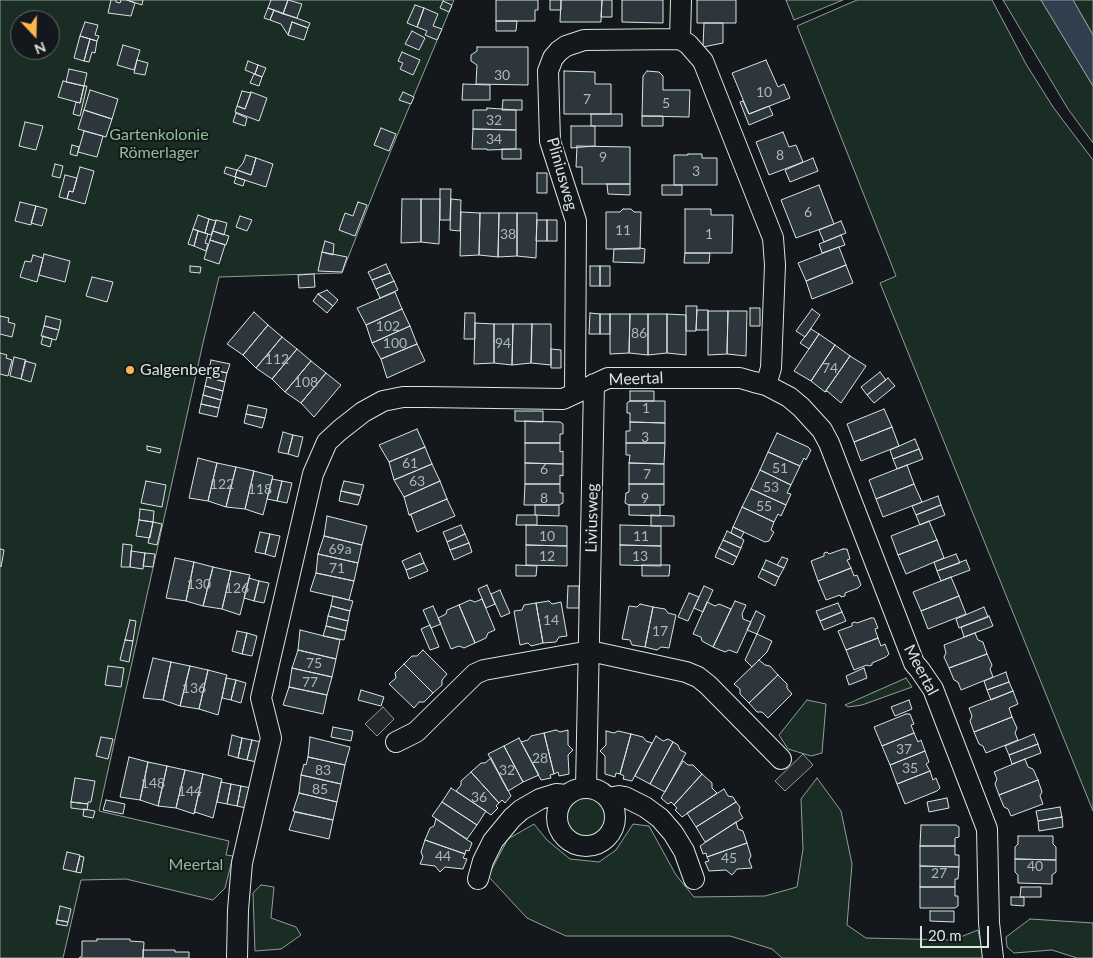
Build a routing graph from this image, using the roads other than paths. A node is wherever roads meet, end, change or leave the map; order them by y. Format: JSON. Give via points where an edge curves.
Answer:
{"nodes":[{"id":1,"x":681,"y":0,"type":"edge"},
{"id":2,"x":680,"y":39,"type":"junction"},
{"id":3,"x":594,"y":384,"type":"junction"},
{"id":4,"x":766,"y":385,"type":"junction"},
{"id":5,"x":576,"y":392,"type":"junction"},
{"id":6,"x":590,"y":651,"type":"junction"},
{"id":7,"x":396,"y":742,"type":"dead end"},
{"id":8,"x":781,"y":759,"type":"dead end"},
{"id":9,"x":586,"y":788,"type":"junction"},
{"id":10,"x":566,"y":796,"type":"junction"},
{"id":11,"x":608,"y":798,"type":"junction"},
{"id":12,"x":478,"y":879,"type":"dead end"},
{"id":13,"x":694,"y":880,"type":"dead end"},
{"id":14,"x":237,"y":958,"type":"edge"},
{"id":15,"x":993,"y":958,"type":"edge"}],
"edges":[{"from":1,"to":2,"type":"street"},
{"from":2,"to":4,"type":"street","via":[[696,52],[708,70],[773,238],[771,368]]},
{"from":2,"to":5,"type":"street","name":"Pliniusweg","via":[[578,41],[559,52],[548,71],[550,141],[576,221]]},
{"from":3,"to":4,"type":"street","name":"Meertal","via":[[608,378],[740,378]]},
{"from":3,"to":5,"type":"street","name":"Meertal"},
{"from":3,"to":6,"type":"street","name":"Liviusweg"},
{"from":4,"to":15,"type":"street","name":"Meertal","via":[[789,397],[822,430],[914,663],[933,689],[987,829]]},
{"from":5,"to":14,"type":"street","name":"Meertal","via":[[562,399],[426,397],[383,401],[363,412],[327,442],[313,474],[261,698],[271,738],[242,863]]},
{"from":6,"to":7,"type":"street","via":[[475,674],[416,732]]},
{"from":6,"to":8,"type":"street","via":[[698,677]]},
{"from":6,"to":9,"type":"street","name":"Liviusweg"},
{"from":9,"to":10,"type":"street"},
{"from":9,"to":11,"type":"street","via":[[598,790]]},
{"from":10,"to":11,"type":"street","via":[[558,807],[559,828],[567,840],[586,847],[605,840],[614,829],[615,810]]},
{"from":10,"to":12,"type":"street","via":[[556,794],[540,799],[512,818],[493,841]]},
{"from":11,"to":13,"type":"street","via":[[625,797],[660,818],[684,851]]}]}
